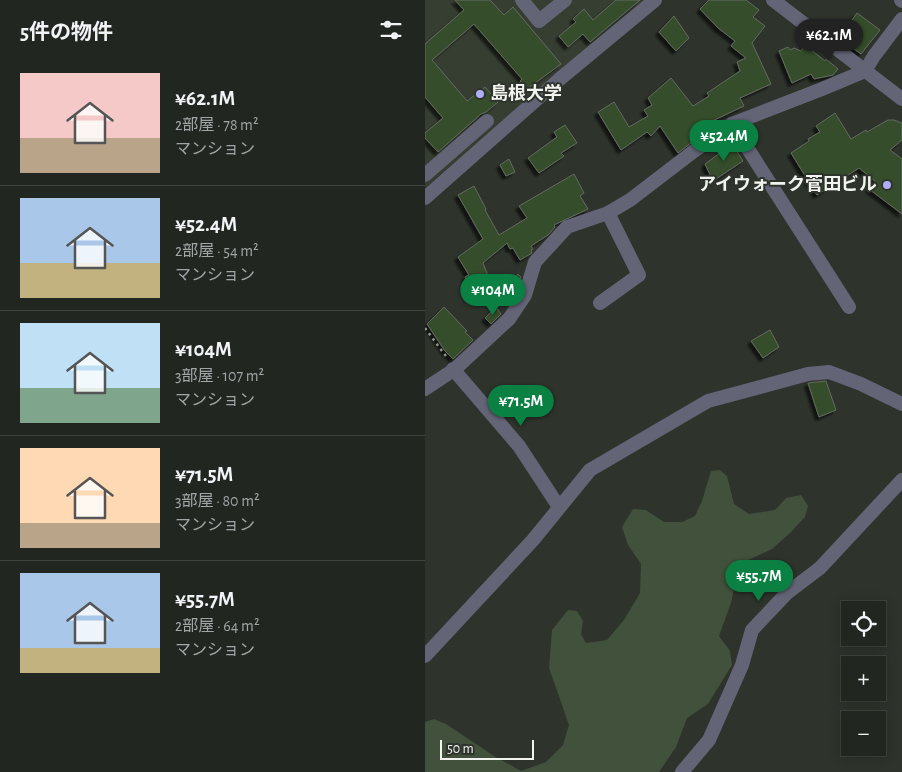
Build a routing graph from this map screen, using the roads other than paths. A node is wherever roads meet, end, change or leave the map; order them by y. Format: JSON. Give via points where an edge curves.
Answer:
{"nodes":[{"id":1,"x":522,"y":0,"type":"edge"},
{"id":2,"x":565,"y":0,"type":"edge"},
{"id":3,"x":655,"y":0,"type":"edge"},
{"id":4,"x":773,"y":0,"type":"edge"},
{"id":5,"x":902,"y":19,"type":"edge"},
{"id":6,"x":865,"y":71,"type":"junction"},
{"id":7,"x":900,"y":92,"type":"edge"},
{"id":8,"x":487,"y":121,"type":"dead end"},
{"id":9,"x":732,"y":124,"type":"junction"},
{"id":10,"x":425,"y":175,"type":"edge"},
{"id":11,"x":425,"y":198,"type":"edge"},
{"id":12,"x":607,"y":213,"type":"junction"},
{"id":13,"x":601,"y":303,"type":"dead end"},
{"id":14,"x":849,"y":307,"type":"dead end"},
{"id":15,"x":454,"y":369,"type":"junction"},
{"id":16,"x":425,"y":389,"type":"edge"},
{"id":17,"x":902,"y":404,"type":"edge"},
{"id":18,"x":902,"y":480,"type":"edge"},
{"id":19,"x":559,"y":507,"type":"junction"},
{"id":20,"x":425,"y":656,"type":"edge"},
{"id":21,"x":682,"y":772,"type":"edge"}],
"edges":[{"from":1,"to":2,"type":"street","via":[[539,21]]},
{"from":3,"to":11,"type":"street"},
{"from":4,"to":6,"type":"street"},
{"from":5,"to":6,"type":"street"},
{"from":6,"to":7,"type":"street"},
{"from":6,"to":9,"type":"street"},
{"from":8,"to":10,"type":"street"},
{"from":9,"to":12,"type":"street","via":[[630,200]]},
{"from":9,"to":14,"type":"street"},
{"from":12,"to":13,"type":"street","via":[[639,274]]},
{"from":12,"to":15,"type":"street","via":[[567,227],[535,262],[525,295],[509,319]]},
{"from":15,"to":16,"type":"street"},
{"from":15,"to":19,"type":"street","via":[[519,446]]},
{"from":17,"to":19,"type":"street","via":[[829,372],[809,374],[709,401],[590,470]]},
{"from":18,"to":21,"type":"street","via":[[820,568],[787,593],[752,630],[743,665],[709,740]]},
{"from":19,"to":20,"type":"street","via":[[533,540]]}]}
